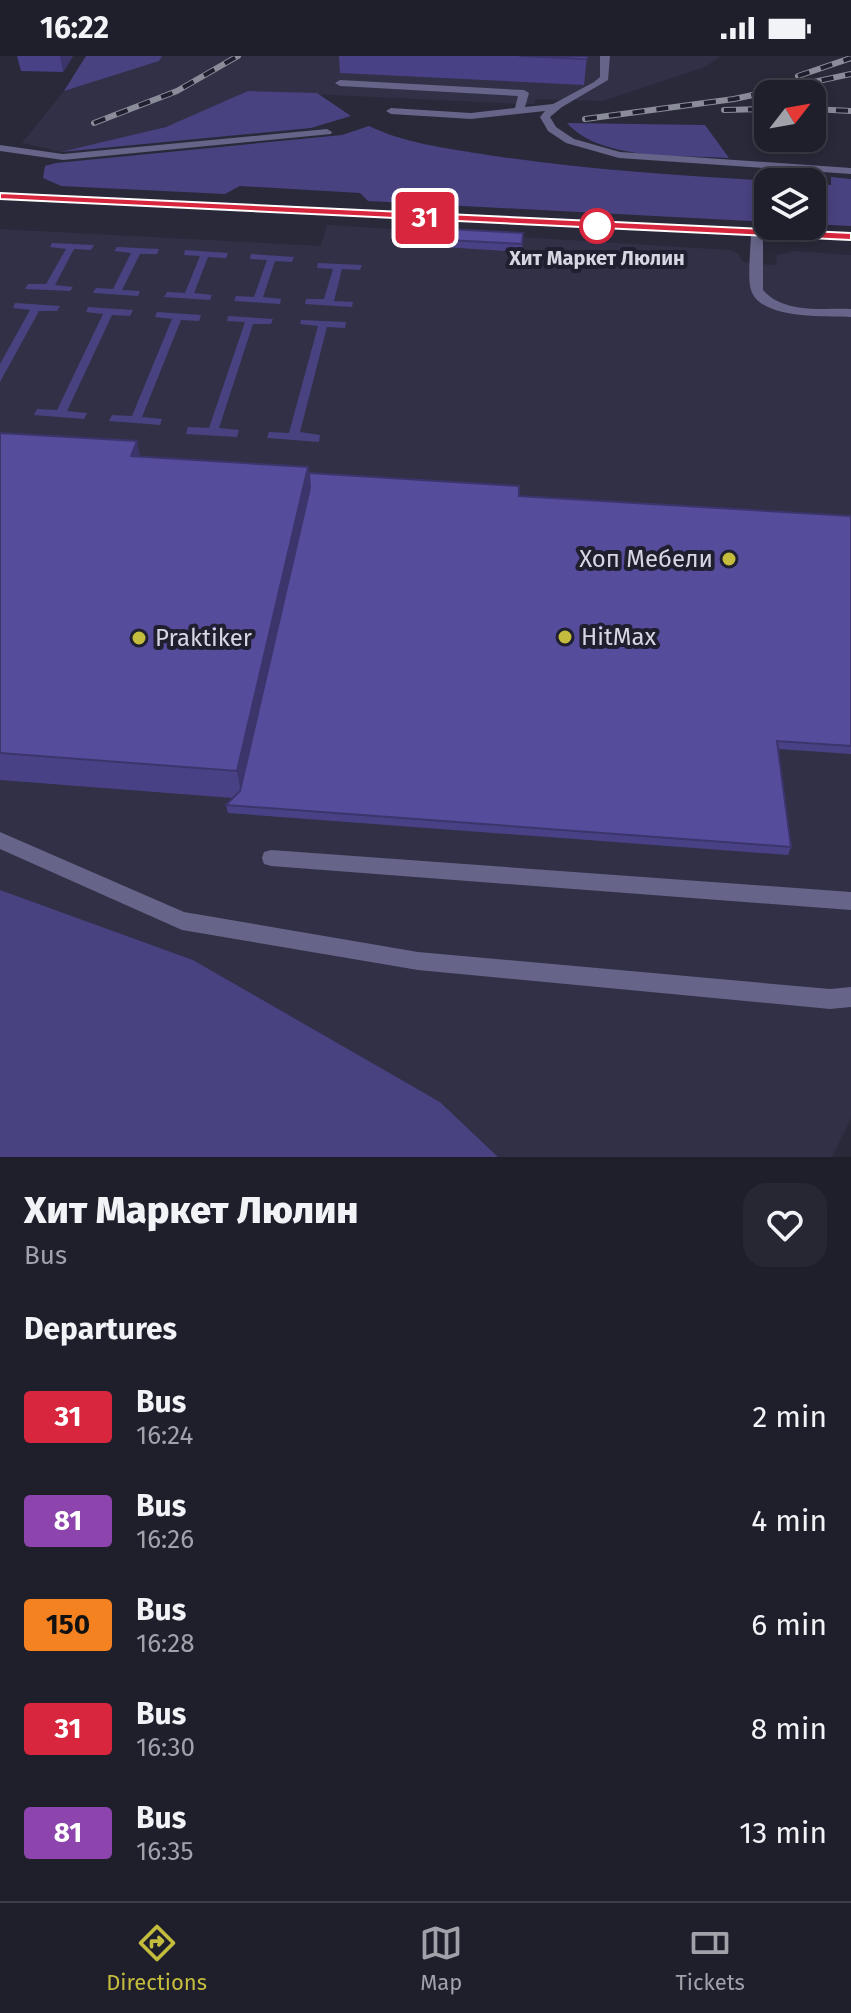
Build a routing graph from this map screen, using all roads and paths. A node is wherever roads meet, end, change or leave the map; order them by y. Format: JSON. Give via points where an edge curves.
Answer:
{"nodes":[{"id":1,"x":605,"y":56,"type":"edge"},
{"id":2,"x":340,"y":83,"type":"dead end"},
{"id":3,"x":553,"y":107,"type":"junction"},
{"id":4,"x":391,"y":111,"type":"dead end"},
{"id":5,"x":519,"y":112,"type":"junction"},
{"id":6,"x":327,"y":132,"type":"dead end"},
{"id":7,"x":0,"y":148,"type":"edge"},
{"id":8,"x":851,"y":171,"type":"edge"},
{"id":9,"x":0,"y":196,"type":"edge"},
{"id":10,"x":754,"y":232,"type":"edge"},
{"id":11,"x":826,"y":236,"type":"edge"},
{"id":12,"x":851,"y":237,"type":"edge"},
{"id":13,"x":757,"y":240,"type":"edge"},
{"id":14,"x":851,"y":313,"type":"edge"},
{"id":15,"x":0,"y":840,"type":"edge"},
{"id":16,"x":271,"y":858,"type":"dead end"},
{"id":17,"x":851,"y":901,"type":"edge"},
{"id":18,"x":851,"y":997,"type":"edge"}],
"edges":[{"from":1,"to":3,"type":"street","via":[[605,78]]},
{"from":2,"to":5,"type":"street","via":[[524,93]]},
{"from":3,"to":5,"type":"street"},
{"from":3,"to":8,"type":"street","via":[[545,117],[552,129],[590,149]]},
{"from":4,"to":5,"type":"street","via":[[471,116]]},
{"from":6,"to":7,"type":"street","via":[[63,157]]},
{"from":9,"to":10,"type":"street"},
{"from":11,"to":12,"type":"street"},
{"from":13,"to":14,"type":"street","via":[[761,297],[789,309]]},
{"from":15,"to":18,"type":"street","via":[[182,921],[418,961]]},
{"from":16,"to":17,"type":"street"}]}
